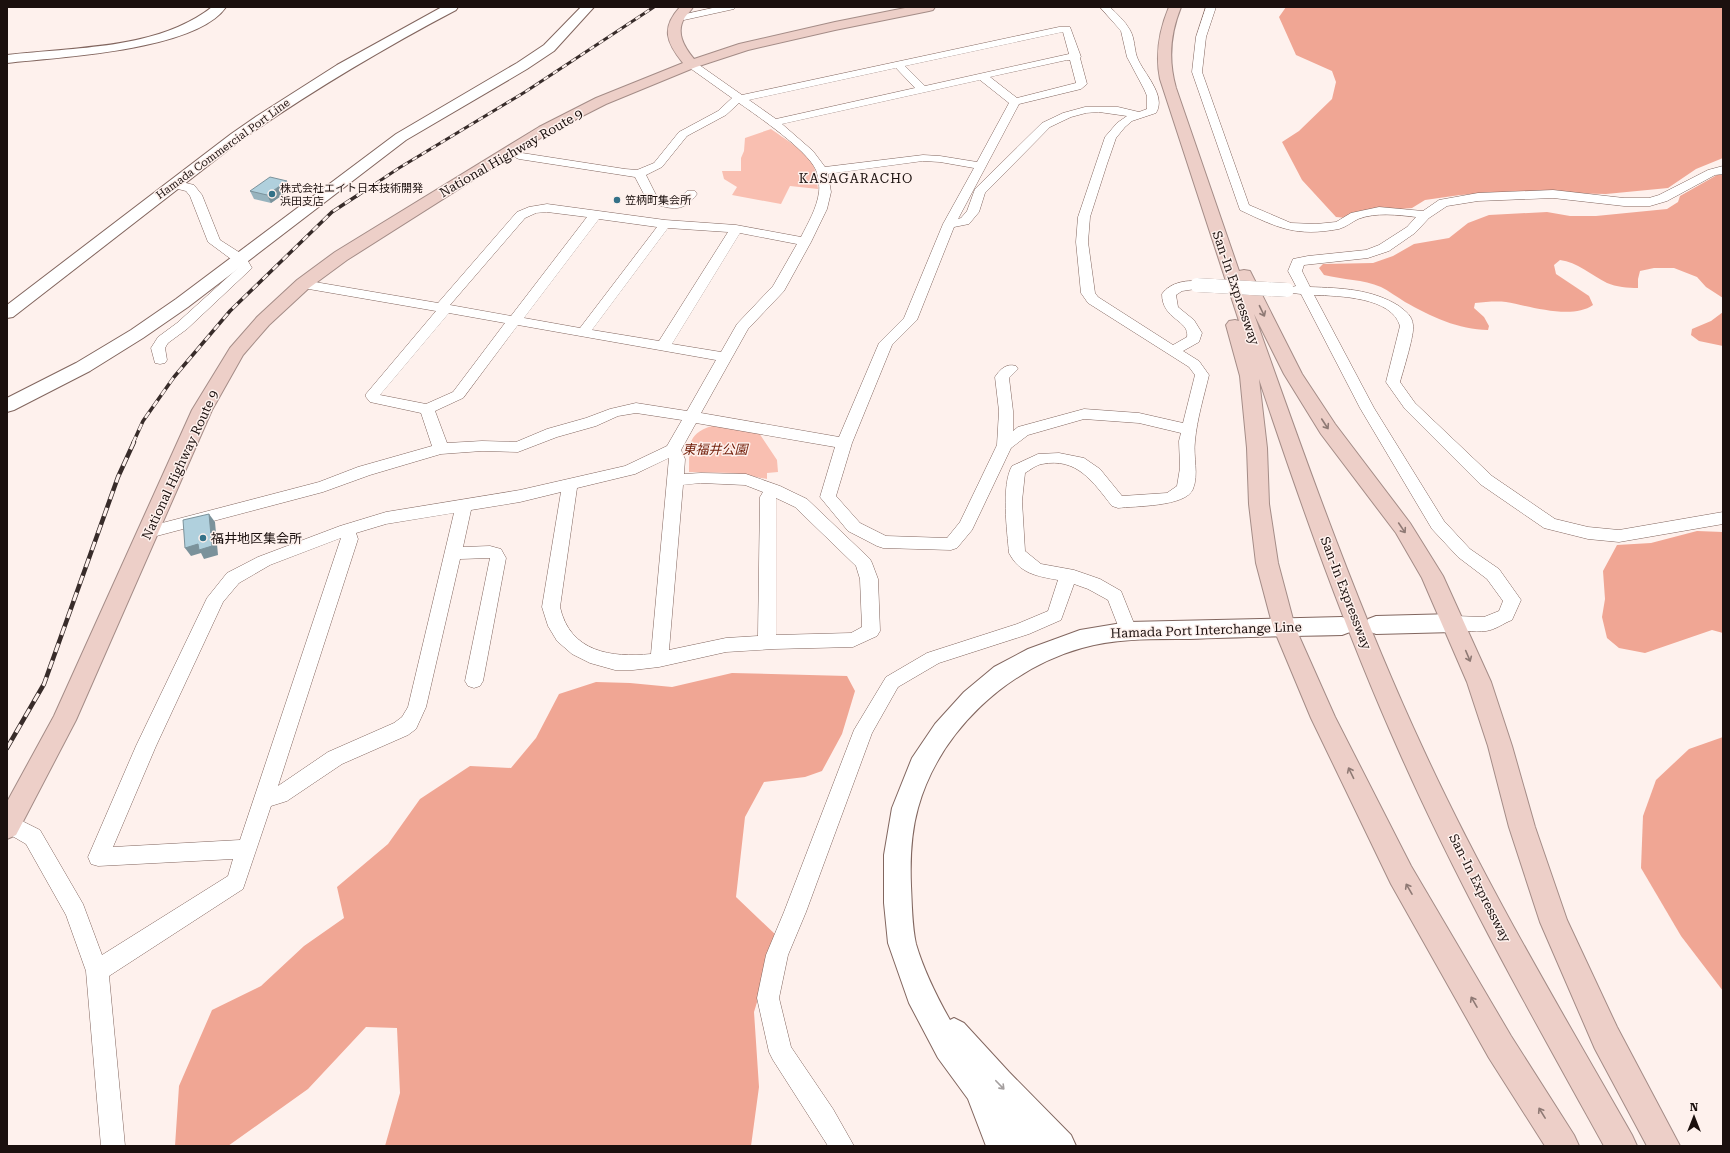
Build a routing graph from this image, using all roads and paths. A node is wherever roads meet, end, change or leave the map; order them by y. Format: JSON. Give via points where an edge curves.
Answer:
{"nodes":[{"id":1,"x":220,"y":7,"type":"edge"},
{"id":2,"x":452,"y":7,"type":"edge"},
{"id":3,"x":588,"y":7,"type":"edge"},
{"id":4,"x":731,"y":7,"type":"edge"},
{"id":5,"x":929,"y":7,"type":"edge"},
{"id":6,"x":1105,"y":7,"type":"edge"},
{"id":7,"x":1175,"y":7,"type":"edge"},
{"id":8,"x":1211,"y":7,"type":"edge"},
{"id":9,"x":685,"y":12,"type":"edge"},
{"id":10,"x":1076,"y":57,"type":"junction"},
{"id":11,"x":7,"y":59,"type":"edge"},
{"id":12,"x":691,"y":64,"type":"junction"},
{"id":13,"x":898,"y":64,"type":"junction"},
{"id":14,"x":982,"y":76,"type":"junction"},
{"id":15,"x":923,"y":90,"type":"junction"},
{"id":16,"x":738,"y":99,"type":"junction"},
{"id":17,"x":1014,"y":102,"type":"junction"},
{"id":18,"x":1139,"y":115,"type":"junction"},
{"id":19,"x":774,"y":123,"type":"junction"},
{"id":20,"x":509,"y":151,"type":"junction"},
{"id":21,"x":981,"y":166,"type":"junction"},
{"id":22,"x":1723,"y":170,"type":"edge"},
{"id":23,"x":822,"y":171,"type":"junction"},
{"id":24,"x":639,"y":174,"type":"junction"},
{"id":25,"x":174,"y":184,"type":"junction"},
{"id":26,"x":1201,"y":188,"type":"junction"},
{"id":27,"x":691,"y":194,"type":"dead end"},
{"id":28,"x":1425,"y":214,"type":"junction"},
{"id":29,"x":595,"y":215,"type":"junction"},
{"id":30,"x":665,"y":224,"type":"junction"},
{"id":31,"x":949,"y":224,"type":"junction"},
{"id":32,"x":736,"y":229,"type":"junction"},
{"id":33,"x":805,"y":242,"type":"junction"},
{"id":34,"x":240,"y":259,"type":"junction"},
{"id":35,"x":1234,"y":282,"type":"junction"},
{"id":36,"x":303,"y":284,"type":"junction"},
{"id":37,"x":1306,"y":290,"type":"junction"},
{"id":38,"x":443,"y":309,"type":"junction"},
{"id":39,"x":7,"y":313,"type":"edge"},
{"id":40,"x":515,"y":321,"type":"junction"},
{"id":41,"x":583,"y":333,"type":"junction"},
{"id":42,"x":662,"y":346,"type":"junction"},
{"id":43,"x":1174,"y":350,"type":"junction"},
{"id":44,"x":724,"y":357,"type":"junction"},
{"id":45,"x":160,"y":360,"type":"dead end"},
{"id":46,"x":1011,"y":369,"type":"dead end"},
{"id":47,"x":7,"y":406,"type":"edge"},
{"id":48,"x":427,"y":409,"type":"junction"},
{"id":49,"x":691,"y":417,"type":"junction"},
{"id":50,"x":1190,"y":430,"type":"junction"},
{"id":51,"x":844,"y":443,"type":"junction"},
{"id":52,"x":1005,"y":445,"type":"junction"},
{"id":53,"x":442,"y":449,"type":"junction"},
{"id":54,"x":673,"y":450,"type":"junction"},
{"id":55,"x":675,"y":480,"type":"junction"},
{"id":56,"x":570,"y":483,"type":"junction"},
{"id":57,"x":774,"y":490,"type":"junction"},
{"id":58,"x":464,"y":505,"type":"junction"},
{"id":59,"x":1723,"y":518,"type":"edge"},
{"id":60,"x":346,"y":530,"type":"junction"},
{"id":61,"x":149,"y":532,"type":"junction"},
{"id":62,"x":453,"y":553,"type":"junction"},
{"id":63,"x":1068,"y":575,"type":"junction"},
{"id":64,"x":1454,"y":623,"type":"junction"},
{"id":65,"x":1376,"y":625,"type":"dead end"},
{"id":66,"x":1284,"y":626,"type":"junction"},
{"id":67,"x":1342,"y":626,"type":"dead end"},
{"id":68,"x":1128,"y":631,"type":"junction"},
{"id":69,"x":767,"y":643,"type":"junction"},
{"id":70,"x":659,"y":660,"type":"junction"},
{"id":71,"x":474,"y":681,"type":"dead end"},
{"id":72,"x":264,"y":800,"type":"junction"},
{"id":73,"x":8,"y":826,"type":"edge"},
{"id":74,"x":246,"y":850,"type":"junction"},
{"id":75,"x":97,"y":971,"type":"junction"},
{"id":76,"x":919,"y":992,"type":"junction"},
{"id":77,"x":979,"y":1089,"type":"junction"},
{"id":78,"x":113,"y":1146,"type":"edge"},
{"id":79,"x":842,"y":1146,"type":"edge"},
{"id":80,"x":1002,"y":1146,"type":"edge"},
{"id":81,"x":1027,"y":1146,"type":"edge"},
{"id":82,"x":1060,"y":1146,"type":"edge"},
{"id":83,"x":1563,"y":1146,"type":"edge"},
{"id":84,"x":1621,"y":1146,"type":"edge"},
{"id":85,"x":1664,"y":1146,"type":"edge"}],
"edges":[{"from":1,"to":11,"type":"main road","via":[[202,21],[183,30],[144,42]]},
{"from":2,"to":25,"type":"main road","name":"Hamada Commercial Port Line","via":[[313,85],[236,137]]},
{"from":3,"to":34,"type":"main road","via":[[549,48],[401,137]]},
{"from":4,"to":9,"type":"street"},
{"from":5,"to":12,"type":"highway","name":"National Highway Route 9","via":[[774,39]]},
{"from":6,"to":18,"type":"street","via":[[1124,28],[1129,38],[1132,57],[1152,92],[1152,111]]},
{"from":7,"to":26,"type":"highway","name":"San-In Expressway","via":[[1166,32],[1164,64]]},
{"from":8,"to":28,"type":"street","via":[[1201,37],[1197,72],[1244,207],[1290,227],[1316,228],[1339,225],[1356,216],[1379,211]]},
{"from":9,"to":12,"type":"highway","via":[[679,14],[673,26],[673,38]]},
{"from":10,"to":13,"type":"street","via":[[1067,29]]},
{"from":10,"to":14,"type":"street"},
{"from":10,"to":17,"type":"street","via":[[1081,85]]},
{"from":12,"to":16,"type":"street"},
{"from":12,"to":20,"type":"highway","name":"National Highway Route 9","via":[[601,101]]},
{"from":13,"to":15,"type":"street"},
{"from":13,"to":16,"type":"street"},
{"from":14,"to":15,"type":"street"},
{"from":14,"to":17,"type":"street"},
{"from":15,"to":19,"type":"street"},
{"from":16,"to":19,"type":"street"},
{"from":16,"to":24,"type":"street","via":[[722,113],[683,134],[658,165]]},
{"from":17,"to":21,"type":"street"},
{"from":18,"to":31,"type":"street","via":[[1118,110],[1092,109],[1067,115],[1046,125],[995,173],[979,192],[973,212],[965,221]]},
{"from":18,"to":43,"type":"street","via":[[1120,125],[1111,137],[1084,217],[1082,242],[1088,293],[1093,300]]},
{"from":19,"to":23,"type":"street","via":[[809,153]]},
{"from":20,"to":24,"type":"street","via":[[519,156]]},
{"from":20,"to":36,"type":"highway","name":"National Highway Route 9","via":[[341,256]]},
{"from":21,"to":23,"type":"street","via":[[923,158]]},
{"from":21,"to":31,"type":"street"},
{"from":22,"to":28,"type":"street","via":[[1712,172],[1663,198],[1650,202],[1624,202],[1553,194],[1478,197],[1443,203]]},
{"from":23,"to":33,"type":"street","via":[[825,185],[823,201]]},
{"from":24,"to":27,"type":"street","via":[[652,199],[673,205],[681,204]]},
{"from":25,"to":34,"type":"street","via":[[190,188],[196,195],[214,242]]},
{"from":25,"to":39,"type":"main road","name":"Hamada Commercial Port Line"},
{"from":26,"to":35,"type":"highway","name":"San-In Expressway"},
{"from":26,"to":64,"type":"highway","one_way":true,"via":[[1293,374],[1328,429],[1403,528],[1432,576]]},
{"from":28,"to":37,"type":"street","via":[[1411,230],[1384,248],[1368,254],[1298,262],[1295,271]]},
{"from":29,"to":30,"type":"street"},
{"from":29,"to":38,"type":"street","via":[[547,208],[521,215]]},
{"from":29,"to":40,"type":"street"},
{"from":30,"to":32,"type":"street"},
{"from":30,"to":41,"type":"street"},
{"from":31,"to":51,"type":"street","via":[[910,320],[886,343]]},
{"from":32,"to":33,"type":"street"},
{"from":32,"to":42,"type":"street"},
{"from":33,"to":44,"type":"street","via":[[779,288],[748,319]]},
{"from":34,"to":45,"type":"street","via":[[246,268],[163,340],[158,348]]},
{"from":34,"to":47,"type":"main road","via":[[137,334],[83,367]]},
{"from":35,"to":66,"type":"highway","via":[[1234,318],[1249,376],[1257,448],[1259,504],[1267,562]]},
{"from":35,"to":84,"type":"highway","name":"San-In Expressway","via":[[1329,550],[1386,694],[1462,854]]},
{"from":36,"to":38,"type":"street"},
{"from":36,"to":61,"type":"highway","name":"National Highway Route 9","via":[[263,321],[236,352],[202,410]]},
{"from":37,"to":43,"type":"street","bridge":true,"via":[[1197,285],[1178,287],[1169,294],[1168,304],[1195,332],[1194,339]]},
{"from":37,"to":59,"type":"street","via":[[1371,297],[1404,316],[1407,326],[1393,382],[1410,406],[1486,480],[1550,524],[1588,533],[1619,536]]},
{"from":37,"to":64,"type":"street","via":[[1367,408],[1438,526],[1464,553],[1493,574],[1512,600],[1506,615],[1486,624]]},
{"from":38,"to":40,"type":"street"},
{"from":38,"to":48,"type":"street","via":[[373,394],[373,397],[380,401]]},
{"from":40,"to":41,"type":"street"},
{"from":40,"to":48,"type":"street","via":[[458,395]]},
{"from":41,"to":42,"type":"street"},
{"from":42,"to":44,"type":"street"},
{"from":43,"to":50,"type":"street","via":[[1194,364],[1202,375]]},
{"from":44,"to":49,"type":"street"},
{"from":46,"to":52,"type":"street","via":[[1002,377],[1006,411]]},
{"from":48,"to":53,"type":"street"},
{"from":49,"to":51,"type":"street"},
{"from":49,"to":53,"type":"street","via":[[636,408],[615,412],[518,447]]},
{"from":49,"to":54,"type":"street"},
{"from":50,"to":52,"type":"street","via":[[1139,418],[1084,414],[1023,431]]},
{"from":50,"to":63,"type":"street","via":[[1187,441],[1188,468],[1185,489],[1170,498],[1118,502],[1094,473],[1079,462],[1059,458],[1038,459],[1018,470],[1014,487],[1017,553],[1036,570]]},
{"from":51,"to":52,"type":"street","via":[[828,497],[854,527],[883,542],[951,544],[966,526]]},
{"from":53,"to":61,"type":"street","via":[[364,471],[316,488]]},
{"from":54,"to":55,"type":"street","via":[[677,459]]},
{"from":54,"to":56,"type":"street","via":[[629,470]]},
{"from":55,"to":57,"type":"street","via":[[746,480]]},
{"from":55,"to":70,"type":"street"},
{"from":56,"to":58,"type":"street","via":[[520,496]]},
{"from":56,"to":70,"type":"street","via":[[551,607],[557,627],[574,647],[601,660],[632,663]]},
{"from":57,"to":69,"type":"street","via":[[768,497]]},
{"from":57,"to":69,"type":"street","via":[[800,503],[864,563],[869,579],[871,631],[853,640]]},
{"from":58,"to":60,"type":"street","via":[[386,518]]},
{"from":58,"to":62,"type":"street"},
{"from":60,"to":72,"type":"street","via":[[350,539]]},
{"from":60,"to":74,"type":"street","via":[[264,561],[233,578],[216,598],[146,746],[98,857]]},
{"from":61,"to":73,"type":"highway","name":"National Highway Route 9","via":[[64,720]]},
{"from":62,"to":71,"type":"street","via":[[490,552],[498,558]]},
{"from":62,"to":72,"type":"street","via":[[417,707],[409,723],[401,729],[335,758],[280,795]]},
{"from":63,"to":68,"type":"street","via":[[1094,584],[1115,596]]},
{"from":63,"to":79,"type":"street","via":[[1055,615],[1023,629],[933,658],[892,682],[863,730],[777,955],[768,998],[781,1052]]},
{"from":64,"to":65,"type":"main road"},
{"from":64,"to":85,"type":"highway","one_way":true,"via":[[1479,682],[1522,827],[1554,922],[1606,1038]]},
{"from":66,"to":67,"type":"main road","name":"Hamada Port Interchange Line"},
{"from":66,"to":68,"type":"main road","name":"Hamada Port Interchange Line"},
{"from":83,"to":66,"type":"highway","one_way":true,"via":[[1500,1047],[1401,875],[1323,718]]},
{"from":68,"to":76,"type":"main road","name":"Hamada Port Interchange Line","via":[[1080,640],[1036,656],[1002,674],[973,699],[944,731],[921,766],[905,808],[897,855],[902,943]]},
{"from":69,"to":70,"type":"street","via":[[724,645]]},
{"from":72,"to":74,"type":"street"},
{"from":73,"to":75,"type":"street","via":[[33,837],[75,911]]},
{"from":74,"to":75,"type":"street","via":[[236,882]]},
{"from":75,"to":78,"type":"street"},
{"from":76,"to":77,"type":"main road","name":"Hamada Port Interchange Line","via":[[950,1047]]},
{"from":76,"to":82,"type":"main road","name":"Hamada Port Interchange Line","one_way":true,"via":[[998,1083]]},
{"from":77,"to":80,"type":"main road","name":"Hamada Port Interchange Line"},
{"from":77,"to":81,"type":"main road"}]}
